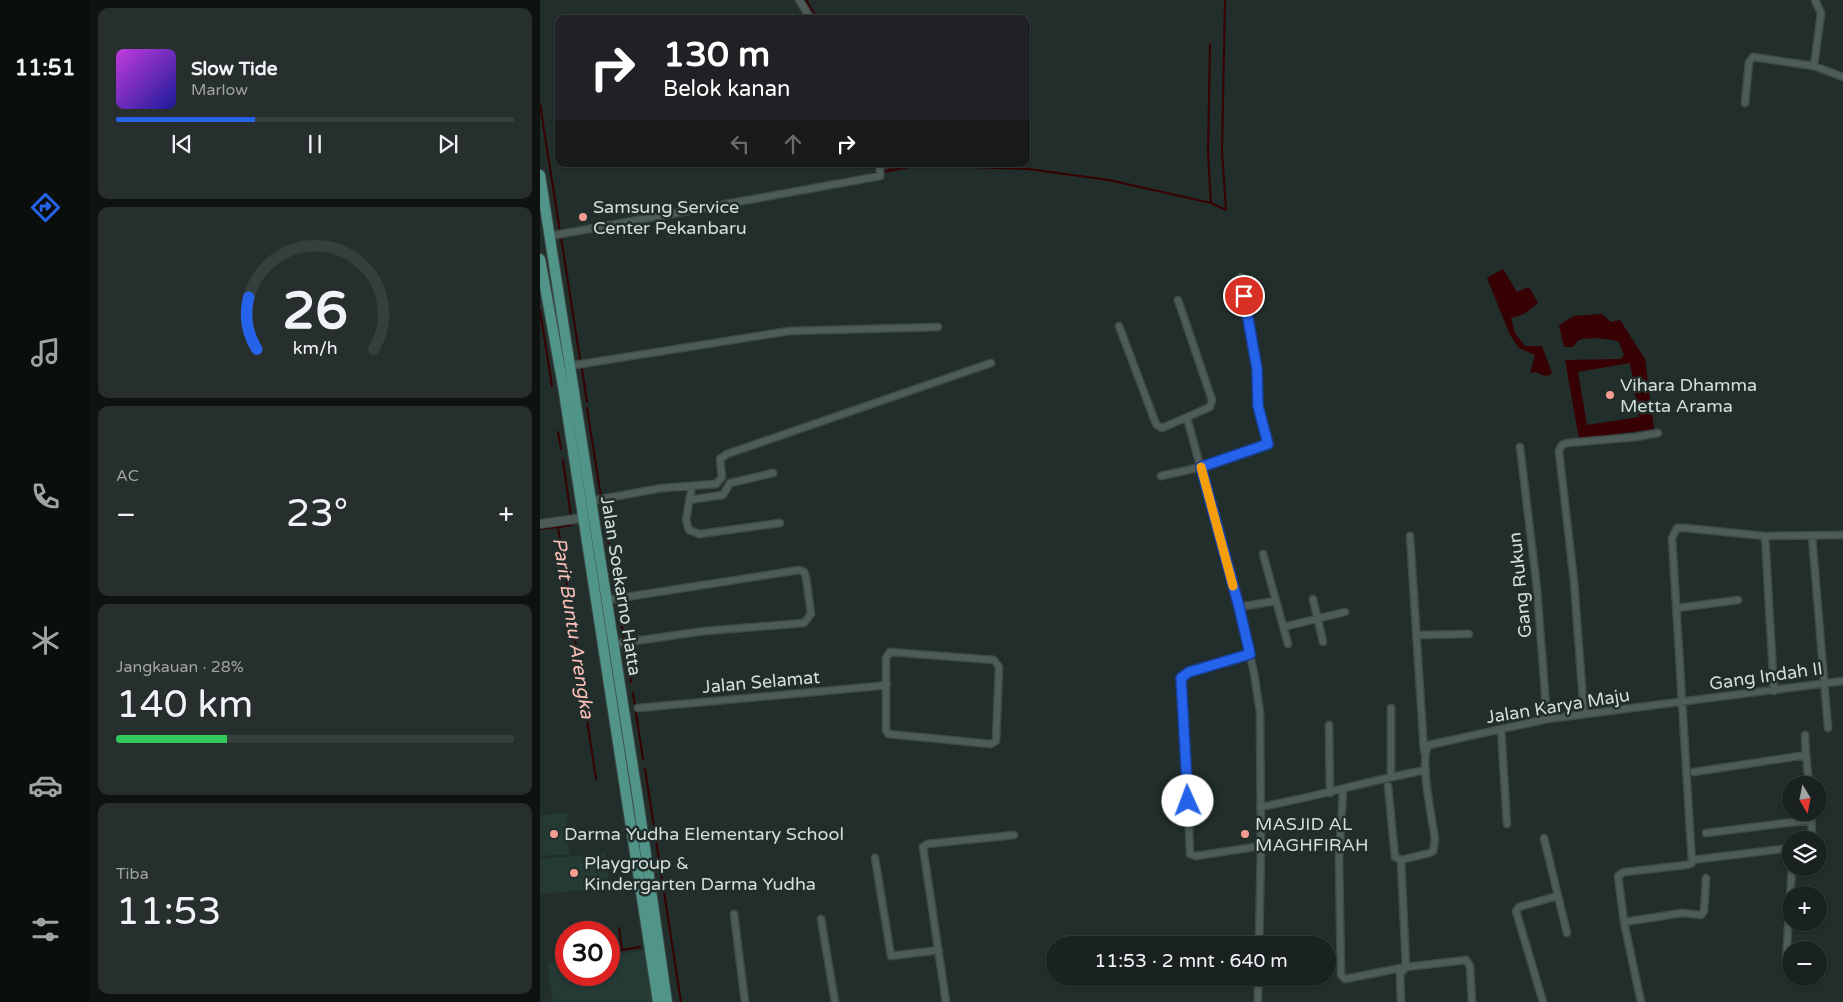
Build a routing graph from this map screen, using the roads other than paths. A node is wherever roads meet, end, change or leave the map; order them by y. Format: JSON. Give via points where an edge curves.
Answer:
{"nodes":[{"id":1,"x":799,"y":0,"type":"edge"},
{"id":2,"x":1816,"y":0,"type":"edge"},
{"id":3,"x":808,"y":15,"type":"edge"},
{"id":4,"x":1814,"y":66,"type":"junction"},
{"id":5,"x":1843,"y":77,"type":"edge"},
{"id":6,"x":1745,"y":103,"type":"dead end"},
{"id":7,"x":880,"y":170,"type":"edge"},
{"id":8,"x":540,"y":175,"type":"edge"},
{"id":9,"x":550,"y":236,"type":"junction"},
{"id":10,"x":540,"y":259,"type":"edge"},
{"id":11,"x":1241,"y":277,"type":"dead end"},
{"id":12,"x":1178,"y":300,"type":"dead end"},
{"id":13,"x":544,"y":306,"type":"edge"},
{"id":14,"x":1119,"y":326,"type":"dead end"},
{"id":15,"x":938,"y":327,"type":"dead end"},
{"id":16,"x":991,"y":364,"type":"dead end"},
{"id":17,"x":569,"y":366,"type":"junction"},
{"id":18,"x":1187,"y":418,"type":"junction"},
{"id":19,"x":1658,"y":433,"type":"dead end"},
{"id":20,"x":1520,"y":447,"type":"dead end"},
{"id":21,"x":1201,"y":467,"type":"junction"},
{"id":22,"x":773,"y":473,"type":"dead end"},
{"id":23,"x":1161,"y":476,"type":"dead end"},
{"id":24,"x":692,"y":486,"type":"junction"},
{"id":25,"x":599,"y":499,"type":"junction"},
{"id":26,"x":689,"y":500,"type":"junction"},
{"id":27,"x":576,"y":519,"type":"junction"},
{"id":28,"x":780,"y":523,"type":"dead end"},
{"id":29,"x":540,"y":524,"type":"edge"},
{"id":30,"x":1410,"y":536,"type":"dead end"},
{"id":31,"x":1765,"y":536,"type":"junction"},
{"id":32,"x":1812,"y":536,"type":"junction"},
{"id":33,"x":1843,"y":536,"type":"edge"},
{"id":34,"x":1263,"y":554,"type":"dead end"},
{"id":35,"x":614,"y":598,"type":"junction"},
{"id":36,"x":1313,"y":599,"type":"dead end"},
{"id":37,"x":1738,"y":600,"type":"dead end"},
{"id":38,"x":1276,"y":601,"type":"junction"},
{"id":39,"x":1239,"y":607,"type":"junction"},
{"id":40,"x":1677,"y":608,"type":"junction"},
{"id":41,"x":1345,"y":612,"type":"dead end"},
{"id":42,"x":1318,"y":619,"type":"junction"},
{"id":43,"x":1283,"y":627,"type":"junction"},
{"id":44,"x":1469,"y":634,"type":"dead end"},
{"id":45,"x":1417,"y":635,"type":"junction"},
{"id":46,"x":621,"y":642,"type":"junction"},
{"id":47,"x":1323,"y":642,"type":"dead end"},
{"id":48,"x":1288,"y":644,"type":"dead end"},
{"id":49,"x":1250,"y":654,"type":"junction"},
{"id":50,"x":618,"y":672,"type":"junction"},
{"id":51,"x":607,"y":675,"type":"junction"},
{"id":52,"x":1843,"y":681,"type":"edge"},
{"id":53,"x":887,"y":684,"type":"junction"},
{"id":54,"x":1825,"y":684,"type":"junction"},
{"id":55,"x":1774,"y":691,"type":"junction"},
{"id":56,"x":1694,"y":701,"type":"joint"},
{"id":57,"x":1682,"y":703,"type":"junction"},
{"id":58,"x":638,"y":708,"type":"dead end"},
{"id":59,"x":1391,"y":708,"type":"dead end"},
{"id":60,"x":1584,"y":714,"type":"junction"},
{"id":61,"x":1547,"y":719,"type":"junction"},
{"id":62,"x":1329,"y":725,"type":"dead end"},
{"id":63,"x":1828,"y":728,"type":"dead end"},
{"id":64,"x":1501,"y":729,"type":"junction"},
{"id":65,"x":1805,"y":735,"type":"dead end"},
{"id":66,"x":1426,"y":748,"type":"junction"},
{"id":67,"x":1806,"y":755,"type":"junction"},
{"id":68,"x":1426,"y":770,"type":"junction"},
{"id":69,"x":1694,"y":772,"type":"dead end"},
{"id":70,"x":1391,"y":776,"type":"junction"},
{"id":71,"x":1808,"y":776,"type":"edge"},
{"id":72,"x":1388,"y":786,"type":"dead end"},
{"id":73,"x":1343,"y":790,"type":"junction"},
{"id":74,"x":1330,"y":793,"type":"junction"},
{"id":75,"x":1260,"y":807,"type":"junction"},
{"id":76,"x":1782,"y":820,"type":"edge"},
{"id":77,"x":1507,"y":824,"type":"dead end"},
{"id":78,"x":1706,"y":832,"type":"dead end"},
{"id":79,"x":1014,"y":835,"type":"dead end"},
{"id":80,"x":1544,"y":838,"type":"dead end"},
{"id":81,"x":1261,"y":846,"type":"junction"},
{"id":82,"x":1782,"y":849,"type":"edge"},
{"id":83,"x":875,"y":858,"type":"dead end"},
{"id":84,"x":1400,"y":860,"type":"junction"},
{"id":85,"x":1692,"y":860,"type":"junction"},
{"id":86,"x":1791,"y":876,"type":"edge"},
{"id":87,"x":1706,"y":878,"type":"dead end"},
{"id":88,"x":1557,"y":896,"type":"junction"},
{"id":89,"x":734,"y":914,"type":"dead end"},
{"id":90,"x":821,"y":919,"type":"dead end"},
{"id":91,"x":1624,"y":922,"type":"junction"},
{"id":92,"x":1567,"y":933,"type":"dead end"},
{"id":93,"x":1259,"y":936,"type":"edge"},
{"id":94,"x":1787,"y":941,"type":"edge"},
{"id":95,"x":939,"y":950,"type":"junction"},
{"id":96,"x":1406,"y":967,"type":"junction"},
{"id":97,"x":1258,"y":986,"type":"edge"},
{"id":98,"x":658,"y":1002,"type":"edge"},
{"id":99,"x":667,"y":1002,"type":"edge"},
{"id":100,"x":745,"y":1002,"type":"edge"},
{"id":101,"x":835,"y":1002,"type":"edge"},
{"id":102,"x":946,"y":1002,"type":"edge"},
{"id":103,"x":1258,"y":1002,"type":"edge"},
{"id":104,"x":1401,"y":1002,"type":"edge"},
{"id":105,"x":1472,"y":1002,"type":"edge"},
{"id":106,"x":1543,"y":1002,"type":"edge"},
{"id":107,"x":1641,"y":1002,"type":"edge"}],
"edges":[{"from":1,"to":3,"type":"street"},
{"from":2,"to":4,"type":"street","via":[[1821,13]]},
{"from":4,"to":5,"type":"street"},
{"from":4,"to":6,"type":"street","via":[[1757,57],[1751,59]]},
{"from":7,"to":9,"type":"street"},
{"from":8,"to":9,"type":"main road","name":"Jalan Soekarno Hatta"},
{"from":9,"to":17,"type":"main road","name":"Jalan Soekarno Hatta"},
{"from":10,"to":13,"type":"main road","name":"Jalan Soekarno Hatta"},
{"from":11,"to":21,"type":"street","via":[[1257,369],[1258,406],[1268,444]]},
{"from":12,"to":18,"type":"street","via":[[1212,400],[1210,407]]},
{"from":13,"to":27,"type":"main road","name":"Jalan Soekarno Hatta"},
{"from":14,"to":18,"type":"street","via":[[1156,424],[1162,428]]},
{"from":15,"to":17,"type":"street","via":[[788,331]]},
{"from":16,"to":24,"type":"street","via":[[727,454],[720,459],[722,477],[719,482]]},
{"from":17,"to":25,"type":"main road","name":"Jalan Soekarno Hatta"},
{"from":18,"to":21,"type":"street"},
{"from":19,"to":60,"type":"street","via":[[1567,443],[1560,448]]},
{"from":20,"to":61,"type":"street","name":"Gang Rukun","via":[[1536,575]]},
{"from":21,"to":23,"type":"street"},
{"from":21,"to":39,"type":"street"},
{"from":22,"to":26,"type":"street","via":[[730,483],[722,495]]},
{"from":24,"to":25,"type":"street"},
{"from":24,"to":26,"type":"street"},
{"from":25,"to":35,"type":"main road","name":"Jalan Soekarno Hatta"},
{"from":26,"to":28,"type":"street","via":[[686,520],[689,530],[699,534]]},
{"from":27,"to":29,"type":"street"},
{"from":27,"to":51,"type":"main road","name":"Jalan Soekarno Hatta"},
{"from":30,"to":45,"type":"street"},
{"from":31,"to":32,"type":"street"},
{"from":31,"to":40,"type":"street","via":[[1677,528],[1672,538]]},
{"from":31,"to":55,"type":"street"},
{"from":32,"to":33,"type":"street"},
{"from":32,"to":54,"type":"street"},
{"from":34,"to":38,"type":"street"},
{"from":35,"to":46,"type":"main road","name":"Jalan Soekarno Hatta"},
{"from":35,"to":46,"type":"street","via":[[799,570],[806,577],[811,614],[804,623]]},
{"from":36,"to":42,"type":"street"},
{"from":37,"to":40,"type":"street"},
{"from":38,"to":39,"type":"street"},
{"from":38,"to":43,"type":"street"},
{"from":39,"to":49,"type":"street"},
{"from":40,"to":57,"type":"street"},
{"from":41,"to":42,"type":"street"},
{"from":42,"to":43,"type":"street"},
{"from":42,"to":47,"type":"street"},
{"from":43,"to":48,"type":"street"},
{"from":44,"to":45,"type":"street"},
{"from":45,"to":66,"type":"street"},
{"from":46,"to":50,"type":"main road","name":"Jalan Soekarno Hatta"},
{"from":49,"to":75,"type":"street","via":[[1260,712]]},
{"from":49,"to":81,"type":"street","via":[[1189,672],[1181,678],[1190,854],[1196,856]]},
{"from":50,"to":51,"type":"main road"},
{"from":50,"to":99,"type":"main road","name":"Jalan Soekarno Hatta"},
{"from":51,"to":98,"type":"main road","name":"Jalan Soekarno Hatta"},
{"from":52,"to":54,"type":"street","name":"Gang Indah II"},
{"from":53,"to":53,"type":"street","via":[[886,658],[890,652],[994,660],[999,668],[997,738],[991,744],[892,736],[886,730]]},
{"from":53,"to":58,"type":"street","name":"Jalan Selamat"},
{"from":54,"to":55,"type":"street","name":"Gang Indah II"},
{"from":54,"to":63,"type":"street"},
{"from":55,"to":56,"type":"street","name":"Gang Indah II"},
{"from":56,"to":57,"type":"street","name":"Jalan Karya Maju"},
{"from":57,"to":60,"type":"street","name":"Jalan Karya Maju"},
{"from":57,"to":85,"type":"street"},
{"from":59,"to":70,"type":"street"},
{"from":60,"to":61,"type":"street","name":"Jalan Karya Maju"},
{"from":61,"to":64,"type":"street","name":"Jalan Karya Maju"},
{"from":62,"to":74,"type":"street"},
{"from":64,"to":66,"type":"street","name":"Jalan Karya Maju"},
{"from":64,"to":77,"type":"street"},
{"from":65,"to":67,"type":"street"},
{"from":66,"to":68,"type":"street"},
{"from":67,"to":69,"type":"street"},
{"from":67,"to":71,"type":"street"},
{"from":68,"to":70,"type":"street"},
{"from":68,"to":84,"type":"street","via":[[1435,845],[1430,853]]},
{"from":70,"to":73,"type":"street"},
{"from":72,"to":84,"type":"street","via":[[1395,857]]},
{"from":73,"to":74,"type":"street"},
{"from":73,"to":96,"type":"street","via":[[1339,902],[1341,975],[1346,979]]},
{"from":74,"to":75,"type":"street"},
{"from":75,"to":81,"type":"street"},
{"from":76,"to":78,"type":"street"},
{"from":79,"to":95,"type":"street","via":[[923,847]]},
{"from":80,"to":88,"type":"street"},
{"from":81,"to":93,"type":"street"},
{"from":82,"to":85,"type":"street"},
{"from":83,"to":95,"type":"street","via":[[891,956]]},
{"from":84,"to":96,"type":"street"},
{"from":85,"to":91,"type":"street","via":[[1687,865],[1620,873],[1618,881]]},
{"from":86,"to":94,"type":"street"},
{"from":87,"to":91,"type":"street","via":[[1701,915],[1682,913]]},
{"from":88,"to":92,"type":"street"},
{"from":88,"to":106,"type":"street","via":[[1519,907],[1516,911]]},
{"from":89,"to":100,"type":"street"},
{"from":90,"to":101,"type":"street"},
{"from":91,"to":107,"type":"street"},
{"from":95,"to":102,"type":"street"},
{"from":96,"to":104,"type":"street","via":[[1400,974]]},
{"from":96,"to":105,"type":"street","via":[[1466,960],[1470,966]]},
{"from":97,"to":103,"type":"street"}]}
